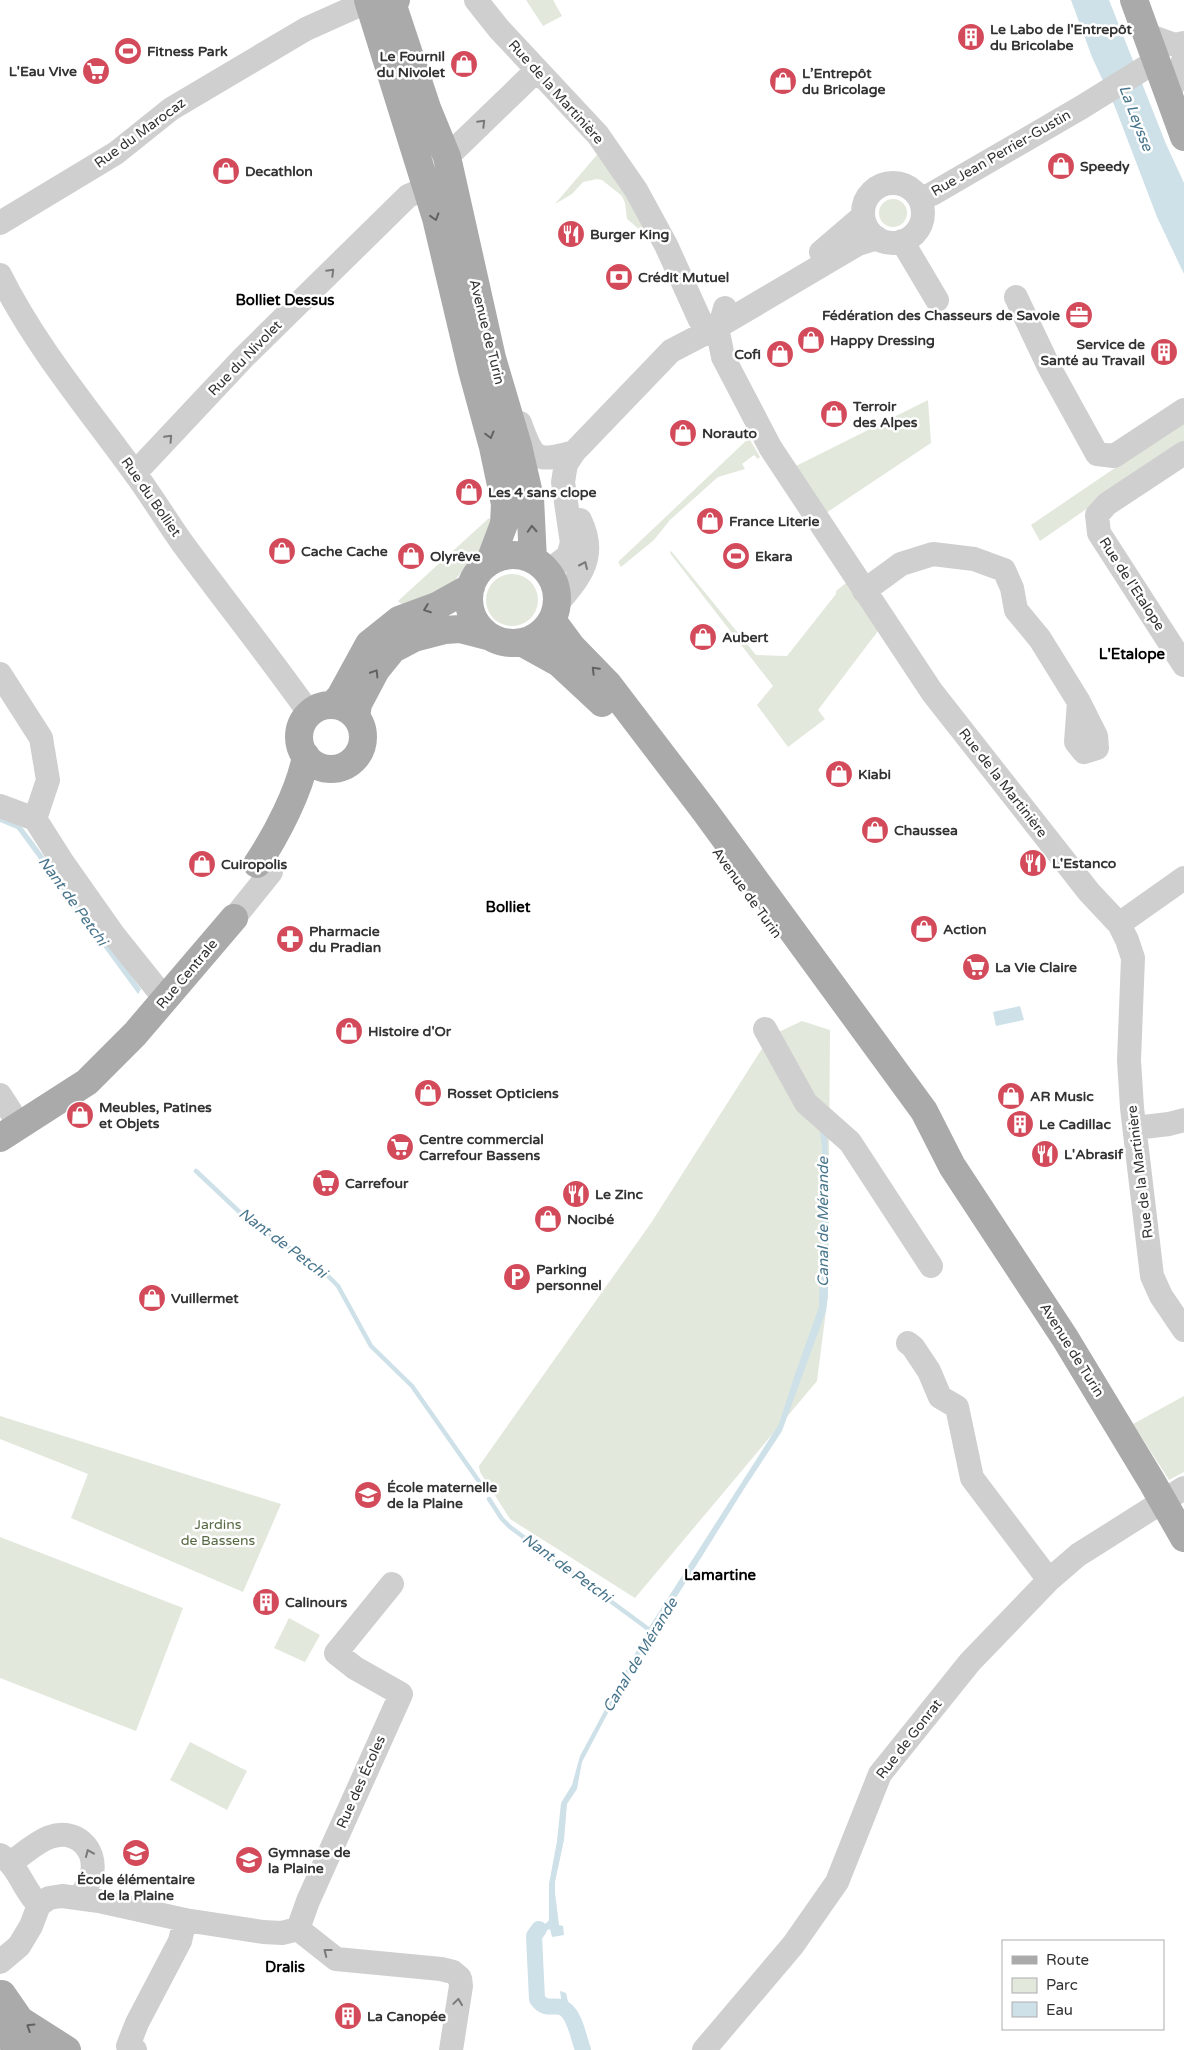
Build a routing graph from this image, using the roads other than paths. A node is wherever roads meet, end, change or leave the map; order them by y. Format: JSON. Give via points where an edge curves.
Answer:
{"nodes":[{"id":1,"x":336,"y":0,"type":"edge"},
{"id":2,"x":476,"y":0,"type":"edge"},
{"id":3,"x":1134,"y":0,"type":"edge"},
{"id":4,"x":383,"y":2,"type":"edge"},
{"id":5,"x":306,"y":29,"type":"junction"},
{"id":6,"x":1147,"y":35,"type":"junction"},
{"id":7,"x":1184,"y":43,"type":"edge"},
{"id":8,"x":1184,"y":59,"type":"edge"},
{"id":9,"x":1148,"y":66,"type":"junction"},
{"id":10,"x":537,"y":70,"type":"junction"},
{"id":11,"x":1168,"y":97,"type":"junction"},
{"id":12,"x":416,"y":114,"type":"junction"},
{"id":13,"x":1184,"y":137,"type":"edge"},
{"id":14,"x":447,"y":157,"type":"junction"},
{"id":15,"x":426,"y":188,"type":"junction"},
{"id":16,"x":920,"y":199,"type":"junction"},
{"id":17,"x":864,"y":216,"type":"junction"},
{"id":18,"x":0,"y":223,"type":"edge"},
{"id":19,"x":910,"y":235,"type":"junction"},
{"id":20,"x":877,"y":238,"type":"junction"},
{"id":21,"x":0,"y":275,"type":"edge"},
{"id":22,"x":1016,"y":297,"type":"dead end"},
{"id":23,"x":937,"y":300,"type":"dead end"},
{"id":24,"x":715,"y":318,"type":"junction"},
{"id":25,"x":492,"y":358,"type":"junction"},
{"id":26,"x":1184,"y":410,"type":"edge"},
{"id":27,"x":574,"y":452,"type":"junction"},
{"id":28,"x":1184,"y":453,"type":"edge"},
{"id":29,"x":135,"y":473,"type":"junction"},
{"id":30,"x":566,"y":500,"type":"junction"},
{"id":31,"x":490,"y":561,"type":"junction"},
{"id":32,"x":540,"y":566,"type":"junction"},
{"id":33,"x":471,"y":587,"type":"junction"},
{"id":34,"x":864,"y":591,"type":"junction"},
{"id":35,"x":554,"y":613,"type":"junction"},
{"id":36,"x":491,"y":637,"type":"junction"},
{"id":37,"x":521,"y":642,"type":"junction"},
{"id":38,"x":1184,"y":665,"type":"edge"},
{"id":39,"x":0,"y":674,"type":"edge"},
{"id":40,"x":1078,"y":702,"type":"dead end"},
{"id":41,"x":321,"y":709,"type":"junction"},
{"id":42,"x":356,"y":717,"type":"junction"},
{"id":43,"x":317,"y":763,"type":"junction"},
{"id":44,"x":0,"y":806,"type":"edge"},
{"id":45,"x":36,"y":820,"type":"junction"},
{"id":46,"x":264,"y":868,"type":"joint"},
{"id":47,"x":1184,"y":878,"type":"edge"},
{"id":48,"x":228,"y":915,"type":"joint"},
{"id":49,"x":1119,"y":924,"type":"junction"},
{"id":50,"x":803,"y":969,"type":"junction"},
{"id":51,"x":162,"y":994,"type":"junction"},
{"id":52,"x":842,"y":999,"type":"junction"},
{"id":53,"x":765,"y":1029,"type":"dead end"},
{"id":54,"x":4,"y":1109,"type":"edge"},
{"id":55,"x":1184,"y":1120,"type":"edge"},
{"id":56,"x":1134,"y":1128,"type":"junction"},
{"id":57,"x":0,"y":1138,"type":"edge"},
{"id":58,"x":952,"y":1166,"type":"junction"},
{"id":59,"x":931,"y":1266,"type":"dead end"},
{"id":60,"x":1184,"y":1330,"type":"edge"},
{"id":61,"x":908,"y":1343,"type":"dead end"},
{"id":62,"x":1174,"y":1495,"type":"edge"},
{"id":63,"x":1184,"y":1538,"type":"edge"},
{"id":64,"x":1049,"y":1580,"type":"junction"},
{"id":65,"x":392,"y":1584,"type":"dead end"},
{"id":66,"x":6,"y":1859,"type":"edge"},
{"id":67,"x":80,"y":1898,"type":"junction"},
{"id":68,"x":39,"y":1905,"type":"junction"},
{"id":69,"x":185,"y":1920,"type":"junction"},
{"id":70,"x":298,"y":1929,"type":"junction"},
{"id":71,"x":0,"y":1962,"type":"edge"},
{"id":72,"x":1,"y":1987,"type":"edge"},
{"id":73,"x":0,"y":2029,"type":"edge"},
{"id":74,"x":131,"y":2048,"type":"edge"},
{"id":75,"x":29,"y":2050,"type":"edge"},
{"id":76,"x":68,"y":2050,"type":"edge"},
{"id":77,"x":451,"y":2050,"type":"edge"},
{"id":78,"x":704,"y":2050,"type":"edge"}],
"edges":[{"from":1,"to":5,"type":"street","name":"Rue du Marocaz"},
{"from":2,"to":10,"type":"street","name":"Rue de la Martinière"},
{"from":3,"to":6,"type":"main road"},
{"from":4,"to":5,"type":"street","name":"Rue du Marocaz","via":[[350,9]]},
{"from":4,"to":12,"type":"main road"},
{"from":5,"to":18,"type":"street","name":"Rue du Marocaz","via":[[171,109],[116,153]]},
{"from":6,"to":7,"type":"street","via":[[1174,45]]},
{"from":6,"to":9,"type":"main road"},
{"from":8,"to":11,"type":"street"},
{"from":9,"to":11,"type":"main road"},
{"from":9,"to":16,"type":"street","name":"Rue Jean Perrier-Gustin"},
{"from":14,"to":10,"type":"street","one_way":true},
{"from":10,"to":24,"type":"street","name":"Rue de la Martinière","via":[[598,135]]},
{"from":11,"to":13,"type":"main road"},
{"from":12,"to":14,"type":"main road","name":"Avenue de Turin"},
{"from":12,"to":15,"type":"main road","name":"Avenue de Turin"},
{"from":14,"to":25,"type":"main road","name":"Avenue de Turin"},
{"from":29,"to":15,"type":"street","name":"Rue du Nivolet","one_way":true,"via":[[244,357],[408,196]]},
{"from":15,"to":31,"type":"main road","name":"Avenue de Turin","one_way":true,"via":[[505,504],[504,524]]},
{"from":16,"to":17,"type":"street","via":[[908,186],[882,184],[868,197]]},
{"from":16,"to":19,"type":"street","via":[[923,214]]},
{"from":17,"to":20,"type":"street","via":[[870,232]]},
{"from":17,"to":24,"type":"street","via":[[817,254]]},
{"from":19,"to":20,"type":"street","via":[[894,243]]},
{"from":19,"to":23,"type":"street","via":[[918,265]]},
{"from":20,"to":24,"type":"street","via":[[858,244]]},
{"from":21,"to":29,"type":"street","name":"Rue du Bolliet","via":[[31,332]]},
{"from":22,"to":26,"type":"street","via":[[1049,367],[1097,454],[1114,456]]},
{"from":24,"to":27,"type":"street","via":[[671,351]]},
{"from":24,"to":34,"type":"street","name":"Rue de la Martinière","via":[[723,357],[761,432]]},
{"from":25,"to":27,"type":"street","via":[[502,370],[529,449],[545,458]]},
{"from":32,"to":25,"type":"main road","name":"Avenue de Turin","one_way":true,"via":[[530,498]]},
{"from":27,"to":30,"type":"street","via":[[563,473]]},
{"from":28,"to":38,"type":"street","name":"Rue de l'Etalope","via":[[1106,504],[1097,515],[1099,533]]},
{"from":29,"to":41,"type":"street","name":"Rue du Bolliet","via":[[182,542],[246,625]]},
{"from":30,"to":32,"type":"street","via":[[572,544],[568,556]]},
{"from":35,"to":30,"type":"street","one_way":true,"via":[[588,557],[585,530]]},
{"from":31,"to":32,"type":"main road","via":[[508,555],[521,556]]},
{"from":31,"to":33,"type":"main road"},
{"from":32,"to":35,"type":"main road","via":[[557,593]]},
{"from":33,"to":36,"type":"main road","via":[[472,615]]},
{"from":33,"to":41,"type":"main road","one_way":true,"via":[[437,606],[399,620],[369,644],[340,697]]},
{"from":34,"to":40,"type":"street","via":[[901,564],[933,554],[974,559],[1004,570],[1016,610],[1040,639]]},
{"from":34,"to":49,"type":"street","name":"Rue de la Martinière","via":[[949,714],[1089,892]]},
{"from":35,"to":37,"type":"main road","via":[[544,631]]},
{"from":52,"to":35,"type":"main road","name":"Avenue de Turin","one_way":true,"via":[[608,684],[572,647]]},
{"from":36,"to":37,"type":"main road"},
{"from":42,"to":36,"type":"main road","one_way":true,"via":[[358,704],[376,670],[393,650],[414,638],[445,630],[460,629]]},
{"from":37,"to":50,"type":"main road","name":"Avenue de Turin","via":[[559,663],[600,700]]},
{"from":39,"to":45,"type":"street","via":[[40,738],[48,780]]},
{"from":41,"to":42,"type":"main road","via":[[350,711]]},
{"from":41,"to":43,"type":"main road","via":[[304,721],[300,738]]},
{"from":42,"to":43,"type":"main road","via":[[363,732],[361,749],[352,762],[337,769]]},
{"from":43,"to":46,"type":"main road","name":"Rue Centrale","via":[[303,772]]},
{"from":44,"to":45,"type":"street"},
{"from":45,"to":51,"type":"street","via":[[113,934]]},
{"from":46,"to":48,"type":"street","name":"Rue Centrale"},
{"from":47,"to":49,"type":"street"},
{"from":48,"to":51,"type":"main road","name":"Rue Centrale"},
{"from":49,"to":56,"type":"street","name":"Rue de la Martinière","via":[[1133,958],[1129,1060]]},
{"from":50,"to":52,"type":"main road"},
{"from":50,"to":58,"type":"main road","name":"Avenue de Turin","via":[[913,1120]]},
{"from":51,"to":54,"type":"main road","name":"Rue Centrale","via":[[78,1068],[26,1104]]},
{"from":51,"to":57,"type":"main road","name":"Rue Centrale","via":[[135,1034],[87,1082]]},
{"from":52,"to":58,"type":"main road","name":"Avenue de Turin","via":[[924,1111]]},
{"from":53,"to":59,"type":"street","via":[[806,1103],[850,1142]]},
{"from":55,"to":56,"type":"street"},
{"from":56,"to":60,"type":"street","name":"Rue de la Martinière","via":[[1152,1276]]},
{"from":58,"to":62,"type":"main road","name":"Avenue de Turin"},
{"from":61,"to":64,"type":"street","via":[[929,1371],[940,1397],[957,1407],[972,1478]]},
{"from":62,"to":63,"type":"main road","name":"Avenue de Turin"},
{"from":62,"to":64,"type":"street","name":"Rue de Gonrat","via":[[1078,1555]]},
{"from":64,"to":78,"type":"street","name":"Rue de Gonrat","via":[[970,1662],[885,1766],[862,1814],[837,1882],[792,1945]]},
{"from":65,"to":70,"type":"street","name":"Rue des Écoles","via":[[336,1654],[401,1694]]},
{"from":67,"to":66,"type":"street","one_way":true,"via":[[92,1874],[92,1858],[78,1838],[65,1834],[49,1837]]},
{"from":66,"to":68,"type":"street"},
{"from":67,"to":68,"type":"street","via":[[49,1898]]},
{"from":67,"to":69,"type":"street"},
{"from":68,"to":71,"type":"street","via":[[19,1946]]},
{"from":69,"to":70,"type":"street","via":[[263,1932],[282,1933]]},
{"from":69,"to":74,"type":"street","via":[[180,1941],[137,2023]]},
{"from":77,"to":70,"type":"street","one_way":true,"via":[[461,1986],[460,1978],[453,1972],[336,1959]]},
{"from":76,"to":72,"type":"main road","one_way":true,"via":[[20,2020]]},
{"from":73,"to":75,"type":"main road","via":[[8,2038]]}]}
